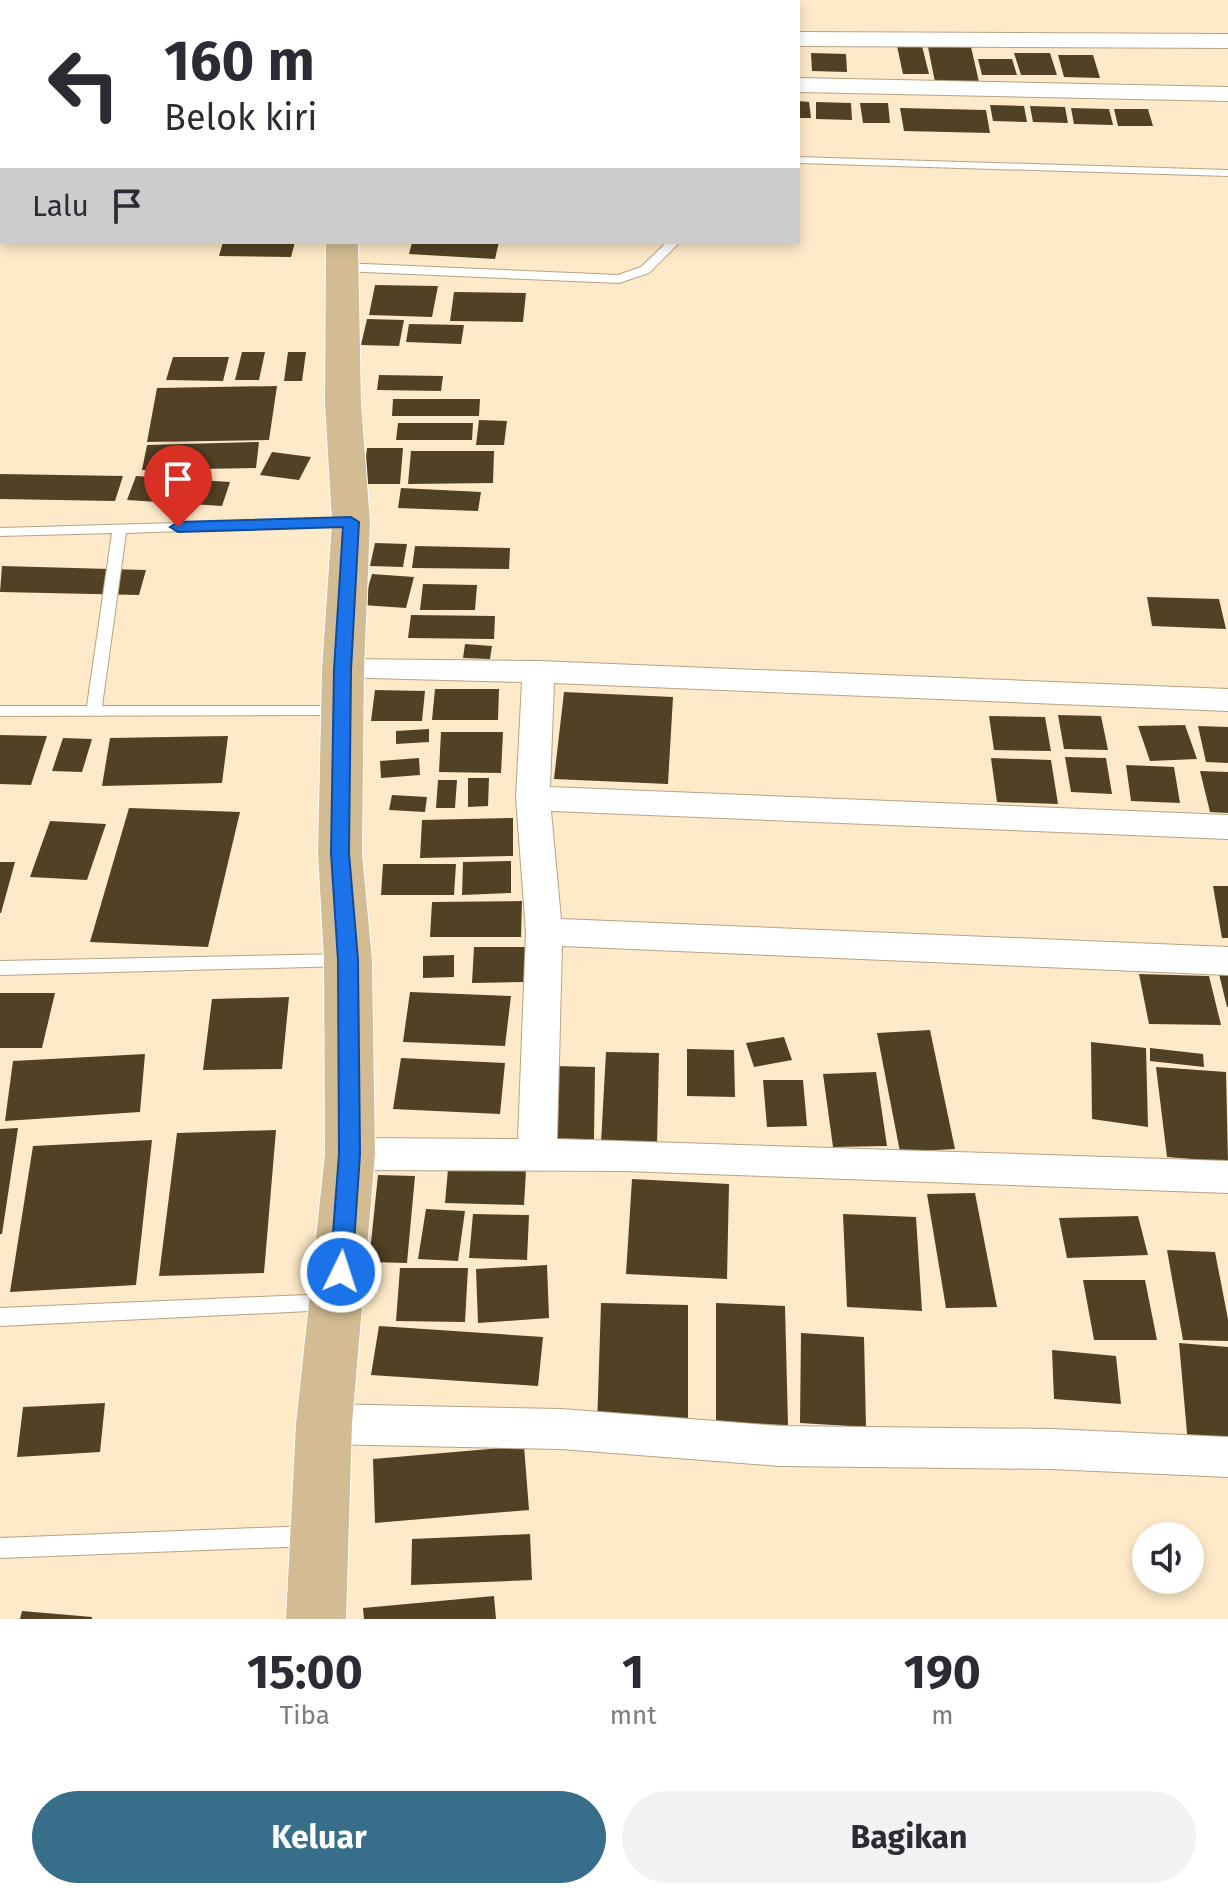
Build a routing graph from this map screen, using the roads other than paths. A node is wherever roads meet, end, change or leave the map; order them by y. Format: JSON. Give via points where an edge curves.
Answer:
{"nodes":[{"id":1,"x":800,"y":39,"type":"edge"},
{"id":2,"x":1145,"y":40,"type":"junction"},
{"id":3,"x":1228,"y":41,"type":"edge"},
{"id":4,"x":800,"y":85,"type":"edge"},
{"id":5,"x":1167,"y":93,"type":"junction"},
{"id":6,"x":1228,"y":94,"type":"edge"},
{"id":7,"x":800,"y":160,"type":"edge"},
{"id":8,"x":1228,"y":173,"type":"edge"},
{"id":9,"x":672,"y":244,"type":"edge"},
{"id":10,"x":342,"y":255,"type":"edge"},
{"id":11,"x":351,"y":522,"type":"junction"},
{"id":12,"x":120,"y":529,"type":"junction"},
{"id":13,"x":0,"y":532,"type":"edge"},
{"id":14,"x":539,"y":672,"type":"junction"},
{"id":15,"x":343,"y":690,"type":"junction"},
{"id":16,"x":1228,"y":700,"type":"edge"},
{"id":17,"x":0,"y":711,"type":"edge"},
{"id":18,"x":94,"y":711,"type":"junction"},
{"id":19,"x":533,"y":798,"type":"junction"},
{"id":20,"x":1228,"y":827,"type":"edge"},
{"id":21,"x":544,"y":932,"type":"junction"},
{"id":22,"x":348,"y":960,"type":"junction"},
{"id":23,"x":1228,"y":961,"type":"edge"},
{"id":24,"x":0,"y":968,"type":"edge"},
{"id":25,"x":350,"y":1154,"type":"junction"},
{"id":26,"x":537,"y":1155,"type":"junction"},
{"id":27,"x":1228,"y":1177,"type":"edge"},
{"id":28,"x":338,"y":1302,"type":"junction"},
{"id":29,"x":0,"y":1317,"type":"edge"},
{"id":30,"x":324,"y":1424,"type":"junction"},
{"id":31,"x":1228,"y":1457,"type":"edge"},
{"id":32,"x":320,"y":1536,"type":"junction"},
{"id":33,"x":0,"y":1548,"type":"edge"},
{"id":34,"x":316,"y":1619,"type":"edge"}],
"edges":[{"from":1,"to":2,"type":"street"},
{"from":2,"to":3,"type":"street"},
{"from":2,"to":5,"type":"street"},
{"from":4,"to":5,"type":"street"},
{"from":5,"to":6,"type":"street"},
{"from":7,"to":8,"type":"lane"},
{"from":9,"to":10,"type":"lane","via":[[645,270],[619,279]]},
{"from":10,"to":11,"type":"main road"},
{"from":11,"to":12,"type":"lane"},
{"from":11,"to":15,"type":"main road"},
{"from":12,"to":13,"type":"lane"},
{"from":12,"to":18,"type":"lane"},
{"from":14,"to":15,"type":"street"},
{"from":14,"to":16,"type":"street"},
{"from":14,"to":19,"type":"street"},
{"from":15,"to":18,"type":"lane"},
{"from":15,"to":22,"type":"main road","via":[[340,853]]},
{"from":17,"to":18,"type":"lane"},
{"from":19,"to":20,"type":"street"},
{"from":19,"to":21,"type":"street"},
{"from":21,"to":23,"type":"street"},
{"from":21,"to":26,"type":"street"},
{"from":22,"to":24,"type":"lane"},
{"from":22,"to":25,"type":"main road"},
{"from":25,"to":26,"type":"street"},
{"from":25,"to":28,"type":"main road"},
{"from":26,"to":27,"type":"street"},
{"from":28,"to":29,"type":"lane"},
{"from":28,"to":30,"type":"main road"},
{"from":30,"to":31,"type":"street","via":[[561,1429],[780,1446]]},
{"from":30,"to":32,"type":"main road"},
{"from":32,"to":33,"type":"lane"},
{"from":32,"to":34,"type":"main road"}]}
